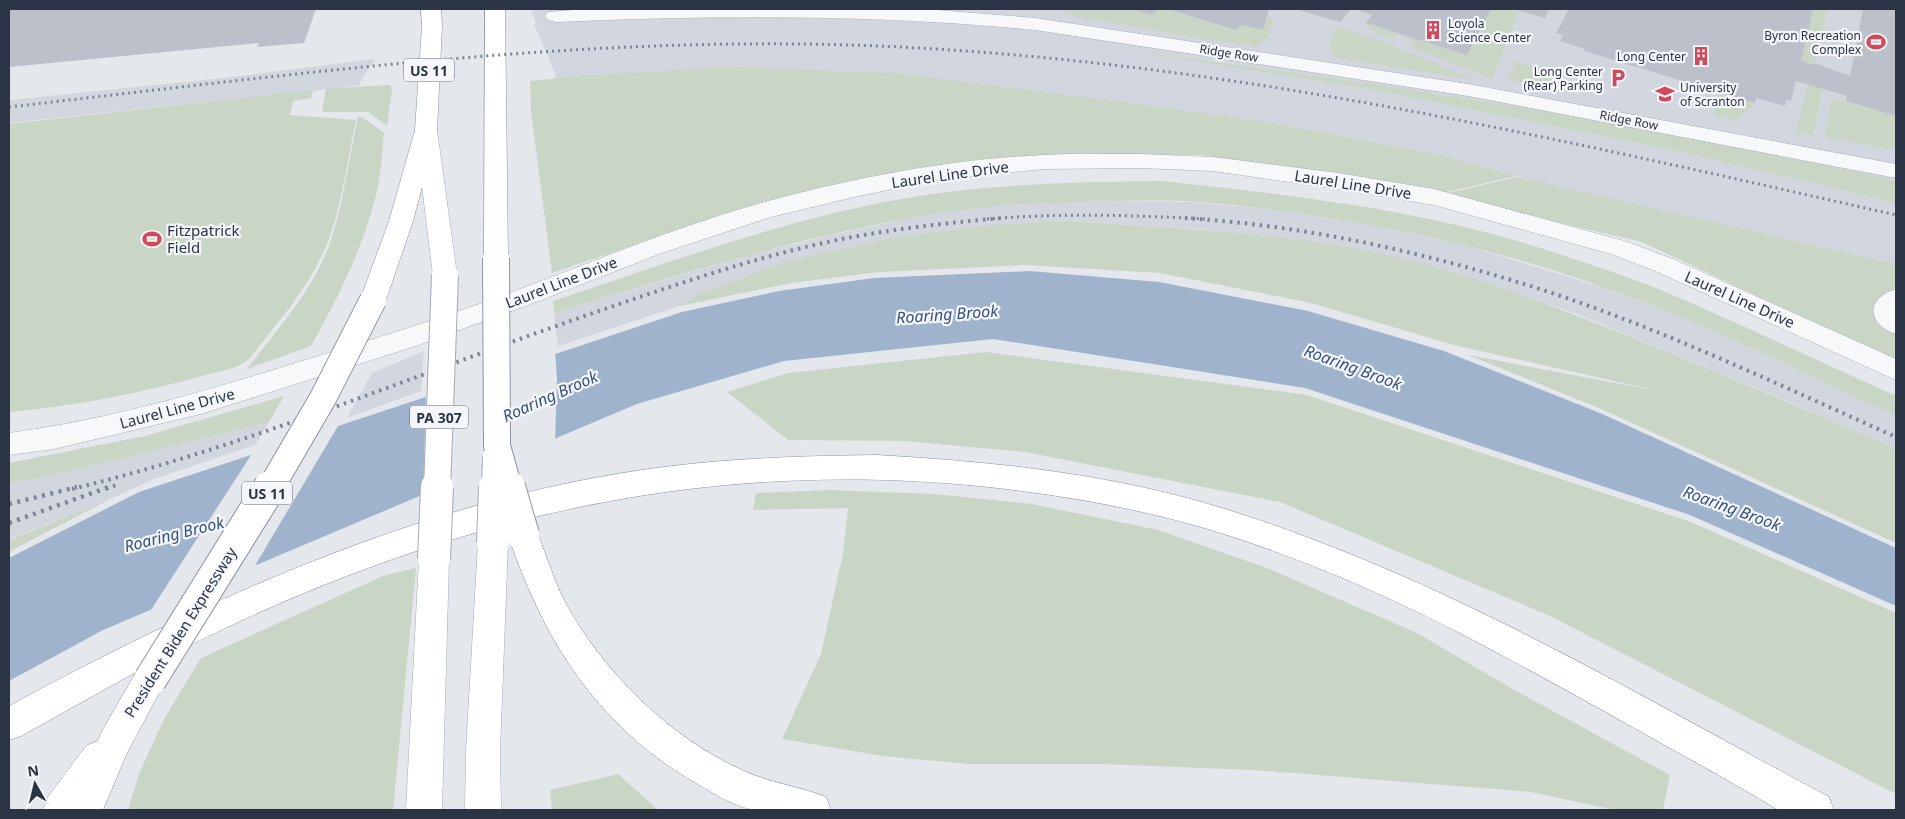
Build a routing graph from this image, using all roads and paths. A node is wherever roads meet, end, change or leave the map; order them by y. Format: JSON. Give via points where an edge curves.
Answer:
{"nodes":[{"id":1,"x":431,"y":9,"type":"edge"},
{"id":2,"x":495,"y":9,"type":"edge"},
{"id":3,"x":967,"y":12,"type":"edge"},
{"id":4,"x":555,"y":16,"type":"dead end"},
{"id":5,"x":426,"y":130,"type":"junction"},
{"id":6,"x":1896,"y":171,"type":"edge"},
{"id":7,"x":1896,"y":298,"type":"edge"},
{"id":8,"x":1896,"y":324,"type":"edge"},
{"id":9,"x":1896,"y":370,"type":"edge"},
{"id":10,"x":9,"y":444,"type":"edge"},
{"id":11,"x":508,"y":539,"type":"junction"},
{"id":12,"x":9,"y":724,"type":"edge"},
{"id":13,"x":122,"y":724,"type":"junction"},
{"id":14,"x":61,"y":810,"type":"edge"},
{"id":15,"x":85,"y":810,"type":"edge"},
{"id":16,"x":424,"y":810,"type":"edge"},
{"id":17,"x":483,"y":810,"type":"edge"},
{"id":18,"x":814,"y":810,"type":"edge"},
{"id":19,"x":1816,"y":810,"type":"edge"}],
"edges":[{"from":1,"to":5,"type":"main road","number":"US 11"},
{"from":2,"to":11,"type":"main road","bridge":true,"via":[[496,446]]},
{"from":3,"to":4,"type":"street","name":"Ridge Row","via":[[678,10]]},
{"from":3,"to":6,"type":"street","name":"Ridge Row","via":[[1468,90]]},
{"from":5,"to":13,"type":"main road","name":"President Biden Expressway","number":"US 11","bridge":true,"via":[[401,221],[373,300],[350,348],[294,450]]},
{"from":5,"to":16,"type":"main road","number":"PA 307","bridge":true,"via":[[445,275]]},
{"from":7,"to":8,"type":"street","via":[[1886,306],[1886,315]]},
{"from":9,"to":10,"type":"street","name":"Laurel Line Drive","via":[[1620,248],[1434,197],[1213,164],[1044,162],[941,172],[766,210],[650,248],[407,339],[123,423]]},
{"from":11,"to":17,"type":"main road","via":[[483,751]]},
{"from":11,"to":18,"type":"main road","via":[[537,574],[554,614],[579,652],[607,689],[643,725],[683,756],[725,781],[781,802]]},
{"from":12,"to":19,"type":"main road","via":[[239,606],[388,548],[468,522],[582,493],[712,473],[902,467],[1039,480],[1105,492],[1172,506],[1311,552],[1384,582],[1538,657]]},
{"from":13,"to":14,"type":"main road","number":"US 11"},
{"from":13,"to":15,"type":"main road","name":"President Biden Expressway"}]}
